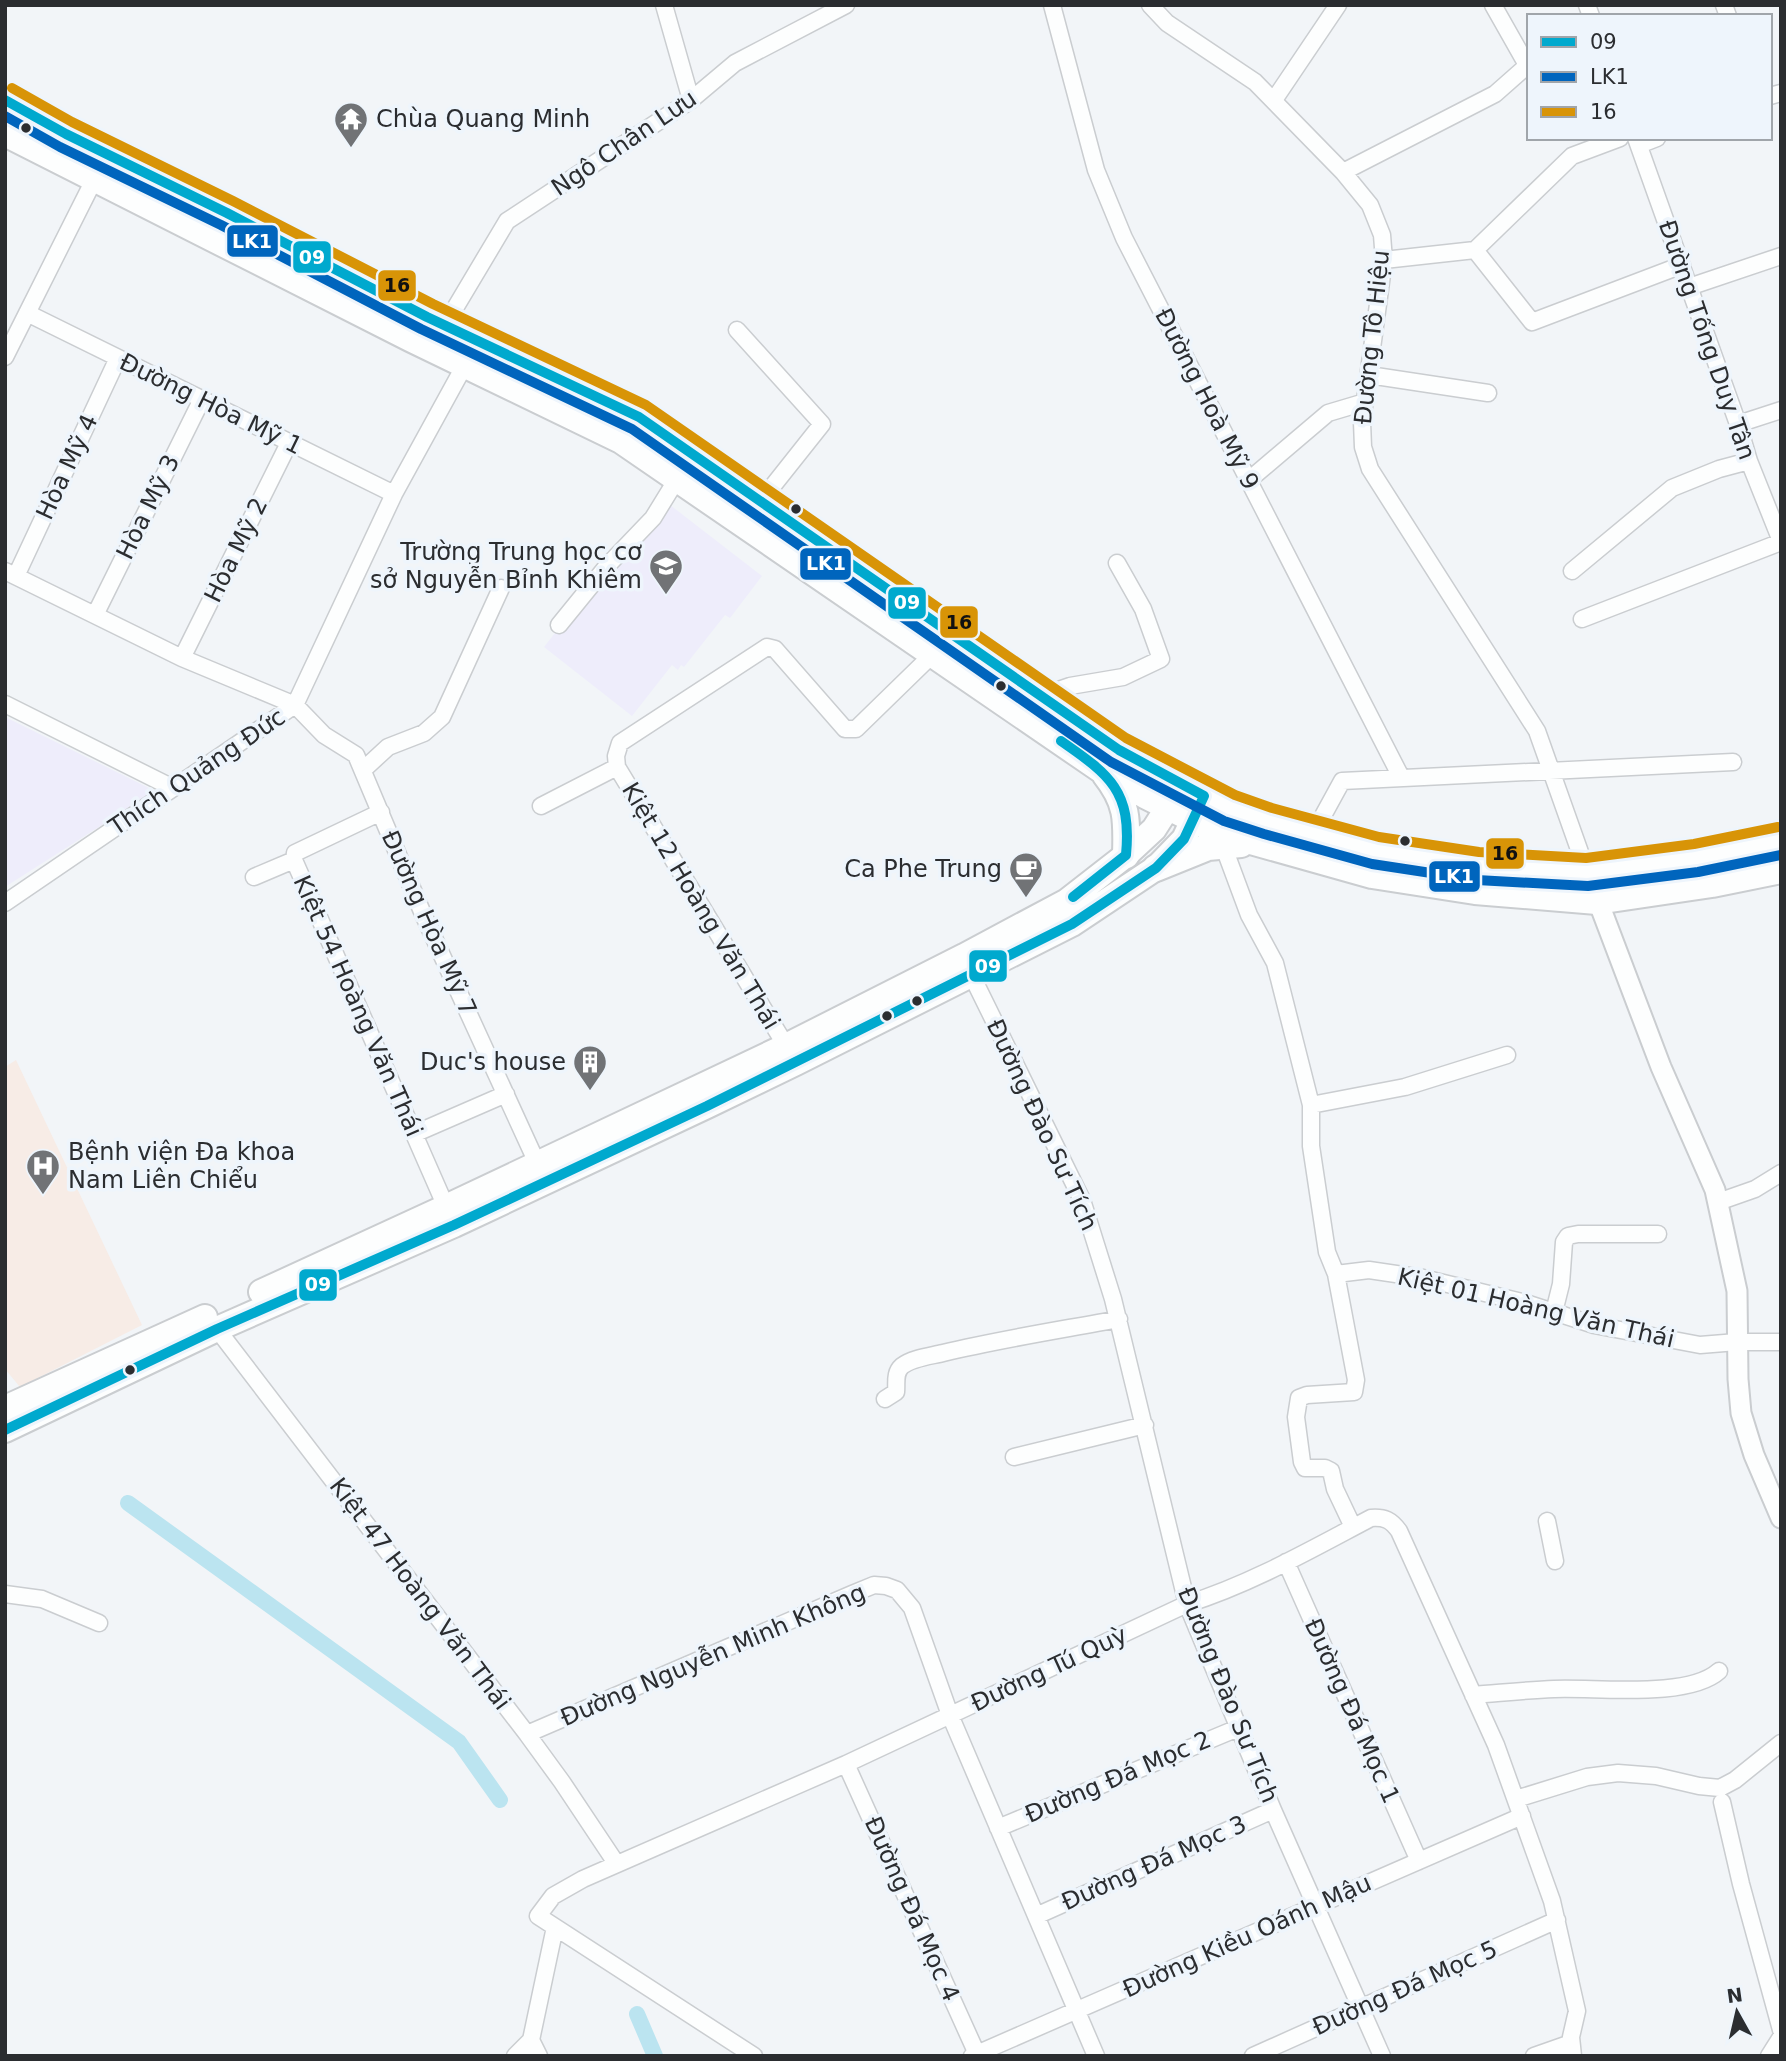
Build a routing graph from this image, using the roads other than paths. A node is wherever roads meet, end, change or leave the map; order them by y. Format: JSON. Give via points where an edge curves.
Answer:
{"nodes":[{"id":1,"x":664,"y":5,"type":"edge"},
{"id":2,"x":846,"y":5,"type":"edge"},
{"id":3,"x":1052,"y":5,"type":"edge"},
{"id":4,"x":1150,"y":5,"type":"edge"},
{"id":5,"x":1338,"y":5,"type":"edge"},
{"id":6,"x":1493,"y":5,"type":"edge"},
{"id":7,"x":1527,"y":62,"type":"edge"},
{"id":8,"x":1527,"y":65,"type":"edge"},
{"id":9,"x":5,"y":100,"type":"edge"},
{"id":10,"x":691,"y":100,"type":"junction"},
{"id":11,"x":1274,"y":100,"type":"junction"},
{"id":12,"x":5,"y":133,"type":"edge"},
{"id":13,"x":1615,"y":140,"type":"edge"},
{"id":14,"x":1637,"y":142,"type":"edge"},
{"id":15,"x":107,"y":154,"type":"junction"},
{"id":16,"x":1343,"y":172,"type":"junction"},
{"id":17,"x":96,"y":179,"type":"junction"},
{"id":18,"x":1475,"y":250,"type":"junction"},
{"id":19,"x":1781,"y":256,"type":"edge"},
{"id":20,"x":1384,"y":260,"type":"junction"},
{"id":21,"x":1682,"y":265,"type":"junction"},
{"id":22,"x":1689,"y":288,"type":"junction"},
{"id":23,"x":27,"y":313,"type":"junction"},
{"id":24,"x":445,"y":325,"type":"junction"},
{"id":25,"x":737,"y":330,"type":"dead end"},
{"id":26,"x":478,"y":341,"type":"junction"},
{"id":27,"x":5,"y":357,"type":"edge"},
{"id":28,"x":118,"y":358,"type":"junction"},
{"id":29,"x":465,"y":364,"type":"junction"},
{"id":30,"x":1369,"y":375,"type":"junction"},
{"id":31,"x":1488,"y":393,"type":"dead end"},
{"id":32,"x":202,"y":400,"type":"junction"},
{"id":33,"x":1365,"y":402,"type":"junction"},
{"id":34,"x":1781,"y":410,"type":"edge"},
{"id":35,"x":1738,"y":424,"type":"junction"},
{"id":36,"x":289,"y":443,"type":"junction"},
{"id":37,"x":1749,"y":461,"type":"junction"},
{"id":38,"x":677,"y":479,"type":"junction"},
{"id":39,"x":1249,"y":481,"type":"junction"},
{"id":40,"x":394,"y":495,"type":"junction"},
{"id":41,"x":760,"y":502,"type":"junction"},
{"id":42,"x":1781,"y":542,"type":"edge"},
{"id":43,"x":1117,"y":563,"type":"dead end"},
{"id":44,"x":1572,"y":571,"type":"dead end"},
{"id":45,"x":11,"y":573,"type":"edge"},
{"id":46,"x":501,"y":588,"type":"dead end"},
{"id":47,"x":95,"y":615,"type":"junction"},
{"id":48,"x":1582,"y":619,"type":"dead end"},
{"id":49,"x":559,"y":625,"type":"dead end"},
{"id":50,"x":933,"y":654,"type":"junction"},
{"id":51,"x":182,"y":658,"type":"junction"},
{"id":52,"x":1041,"y":696,"type":"junction"},
{"id":53,"x":5,"y":704,"type":"edge"},
{"id":54,"x":295,"y":705,"type":"junction"},
{"id":55,"x":1733,"y":762,"type":"dead end"},
{"id":56,"x":617,"y":767,"type":"junction"},
{"id":57,"x":363,"y":770,"type":"junction"},
{"id":58,"x":1102,"y":770,"type":"junction"},
{"id":59,"x":1552,"y":771,"type":"junction"},
{"id":60,"x":1401,"y":777,"type":"junction"},
{"id":61,"x":173,"y":788,"type":"junction"},
{"id":62,"x":1185,"y":796,"type":"junction"},
{"id":63,"x":541,"y":806,"type":"dead end"},
{"id":64,"x":381,"y":812,"type":"junction"},
{"id":65,"x":1194,"y":820,"type":"junction"},
{"id":66,"x":1313,"y":834,"type":"junction"},
{"id":67,"x":1781,"y":841,"type":"edge"},
{"id":68,"x":1223,"y":845,"type":"junction"},
{"id":69,"x":1261,"y":845,"type":"junction"},
{"id":70,"x":1126,"y":855,"type":"junction"},
{"id":71,"x":294,"y":860,"type":"junction"},
{"id":72,"x":1156,"y":868,"type":"junction"},
{"id":73,"x":1781,"y":870,"type":"edge"},
{"id":74,"x":1587,"y":872,"type":"junction"},
{"id":75,"x":254,"y":877,"type":"dead end"},
{"id":76,"x":1597,"y":901,"type":"junction"},
{"id":77,"x":5,"y":904,"type":"edge"},
{"id":78,"x":971,"y":974,"type":"junction"},
{"id":79,"x":786,"y":1046,"type":"junction"},
{"id":80,"x":1507,"y":1055,"type":"dead end"},
{"id":81,"x":506,"y":1094,"type":"junction"},
{"id":82,"x":1311,"y":1105,"type":"junction"},
{"id":83,"x":414,"y":1134,"type":"junction"},
{"id":84,"x":537,"y":1163,"type":"junction"},
{"id":85,"x":1781,"y":1173,"type":"edge"},
{"id":86,"x":1718,"y":1202,"type":"junction"},
{"id":87,"x":446,"y":1207,"type":"junction"},
{"id":88,"x":1658,"y":1234,"type":"dead end"},
{"id":89,"x":1336,"y":1274,"type":"junction"},
{"id":90,"x":1554,"y":1312,"type":"junction"},
{"id":91,"x":1119,"y":1319,"type":"junction"},
{"id":92,"x":217,"y":1329,"type":"junction"},
{"id":93,"x":1737,"y":1342,"type":"junction"},
{"id":94,"x":1781,"y":1342,"type":"edge"},
{"id":95,"x":89,"y":1380,"type":"junction"},
{"id":96,"x":885,"y":1399,"type":"dead end"},
{"id":97,"x":5,"y":1408,"type":"edge"},
{"id":98,"x":1145,"y":1425,"type":"junction"},
{"id":99,"x":5,"y":1430,"type":"edge"},
{"id":100,"x":1014,"y":1457,"type":"dead end"},
{"id":101,"x":1781,"y":1518,"type":"edge"},
{"id":102,"x":1547,"y":1521,"type":"dead end"},
{"id":103,"x":1353,"y":1527,"type":"junction"},
{"id":104,"x":1555,"y":1561,"type":"dead end"},
{"id":105,"x":1286,"y":1562,"type":"junction"},
{"id":106,"x":5,"y":1594,"type":"edge"},
{"id":107,"x":1187,"y":1604,"type":"junction"},
{"id":108,"x":99,"y":1623,"type":"dead end"},
{"id":109,"x":1719,"y":1671,"type":"dead end"},
{"id":110,"x":1473,"y":1695,"type":"junction"},
{"id":111,"x":950,"y":1715,"type":"junction"},
{"id":112,"x":1238,"y":1728,"type":"junction"},
{"id":113,"x":527,"y":1734,"type":"junction"},
{"id":114,"x":1781,"y":1743,"type":"edge"},
{"id":115,"x":846,"y":1764,"type":"junction"},
{"id":116,"x":1516,"y":1799,"type":"junction"},
{"id":117,"x":1721,"y":1802,"type":"dead end"},
{"id":118,"x":1273,"y":1810,"type":"junction"},
{"id":119,"x":1522,"y":1816,"type":"junction"},
{"id":120,"x":998,"y":1828,"type":"junction"},
{"id":121,"x":1419,"y":1861,"type":"junction"},
{"id":122,"x":616,"y":1863,"type":"junction"},
{"id":123,"x":1315,"y":1906,"type":"junction"},
{"id":124,"x":1036,"y":1916,"type":"junction"},
{"id":125,"x":1556,"y":1920,"type":"junction"},
{"id":126,"x":555,"y":1927,"type":"junction"},
{"id":127,"x":1362,"y":2007,"type":"junction"},
{"id":128,"x":1076,"y":2011,"type":"junction"},
{"id":129,"x":1781,"y":2030,"type":"edge"},
{"id":130,"x":1781,"y":2037,"type":"edge"},
{"id":131,"x":531,"y":2040,"type":"junction"},
{"id":132,"x":1572,"y":2050,"type":"edge"},
{"id":133,"x":975,"y":2055,"type":"edge"},
{"id":134,"x":515,"y":2056,"type":"edge"},
{"id":135,"x":539,"y":2056,"type":"edge"},
{"id":136,"x":754,"y":2056,"type":"edge"},
{"id":137,"x":1096,"y":2056,"type":"edge"},
{"id":138,"x":1253,"y":2056,"type":"edge"},
{"id":139,"x":1382,"y":2056,"type":"edge"},
{"id":140,"x":1534,"y":2056,"type":"edge"},
{"id":141,"x":1769,"y":2056,"type":"edge"}],
"edges":[{"from":1,"to":10,"type":"street"},
{"from":2,"to":10,"type":"street","name":"Ngô Chân Lưu","via":[[735,63]]},
{"from":3,"to":39,"type":"street","name":"Đường Hoà Mỹ 9","via":[[1096,170],[1114,215]]},
{"from":4,"to":11,"type":"street","name":"Đường Tô Hiệu","via":[[1167,23],[1255,82]]},
{"from":5,"to":11,"type":"street"},
{"from":6,"to":7,"type":"street"},
{"from":8,"to":16,"type":"street","via":[[1495,94]]},
{"from":9,"to":15,"type":"highway"},
{"from":10,"to":24,"type":"street","name":"Ngô Chân Lưu","via":[[507,221]]},
{"from":11,"to":16,"type":"street","name":"Đường Tô Hiệu"},
{"from":12,"to":17,"type":"highway"},
{"from":13,"to":18,"type":"street","via":[[1572,156]]},
{"from":14,"to":21,"type":"street","name":"Đường Tống Duy Tân"},
{"from":15,"to":17,"type":"street"},
{"from":15,"to":24,"type":"highway"},
{"from":16,"to":20,"type":"street","name":"Đường Tô Hiệu","via":[[1370,205],[1382,235]]},
{"from":17,"to":23,"type":"street"},
{"from":17,"to":29,"type":"highway"},
{"from":18,"to":20,"type":"street"},
{"from":18,"to":21,"type":"street","via":[[1532,322]]},
{"from":19,"to":22,"type":"street"},
{"from":20,"to":30,"type":"street","name":"Đường Tô Hiệu"},
{"from":21,"to":22,"type":"street","name":"Đường Tống Duy Tân"},
{"from":22,"to":35,"type":"street","name":"Đường Tống Duy Tân"},
{"from":23,"to":27,"type":"street"},
{"from":23,"to":28,"type":"street","name":"Đường Hòa Mỹ 1"},
{"from":24,"to":26,"type":"highway"},
{"from":25,"to":41,"type":"street","via":[[822,424]]},
{"from":26,"to":29,"type":"street","name":"Thích Quảng Đức"},
{"from":26,"to":41,"type":"highway","via":[[639,417]]},
{"from":28,"to":32,"type":"street","name":"Đường Hòa Mỹ 1"},
{"from":28,"to":45,"type":"street","name":"Hòa Mỹ 4"},
{"from":29,"to":38,"type":"highway","via":[[621,440]]},
{"from":29,"to":40,"type":"street","name":"Thích Quảng Đức"},
{"from":30,"to":31,"type":"street"},
{"from":30,"to":33,"type":"street","name":"Đường Tô Hiệu"},
{"from":32,"to":36,"type":"street","name":"Đường Hòa Mỹ 1"},
{"from":32,"to":47,"type":"street","name":"Hòa Mỹ 3"},
{"from":33,"to":39,"type":"street","via":[[1328,413]]},
{"from":33,"to":59,"type":"street","name":"Đường Tô Hiệu","via":[[1363,447],[1370,469],[1531,720]]},
{"from":34,"to":35,"type":"street"},
{"from":35,"to":37,"type":"street","name":"Đường Tống Duy Tân"},
{"from":36,"to":40,"type":"street","name":"Đường Hòa Mỹ 1"},
{"from":36,"to":51,"type":"street","name":"Hòa Mỹ 2"},
{"from":37,"to":42,"type":"street","name":"Đường Tống Duy Tân"},
{"from":37,"to":44,"type":"street","via":[[1672,488]]},
{"from":38,"to":49,"type":"street","via":[[653,519]]},
{"from":38,"to":50,"type":"highway"},
{"from":39,"to":60,"type":"street","name":"Đường Hoà Mỹ 9"},
{"from":40,"to":54,"type":"street","name":"Thích Quảng Đức"},
{"from":41,"to":52,"type":"highway"},
{"from":42,"to":48,"type":"street"},
{"from":43,"to":52,"type":"street","via":[[1143,610],[1161,659],[1123,677]]},
{"from":45,"to":47,"type":"street"},
{"from":46,"to":57,"type":"street","via":[[442,717],[424,733],[388,747]]},
{"from":47,"to":51,"type":"street"},
{"from":50,"to":56,"type":"street","via":[[856,729],[845,729],[775,649],[767,647],[620,743]]},
{"from":50,"to":58,"type":"highway"},
{"from":51,"to":54,"type":"street"},
{"from":52,"to":62,"type":"highway"},
{"from":53,"to":61,"type":"street"},
{"from":54,"to":57,"type":"street","name":"Đường Hòa Mỹ 7","via":[[324,734],[356,755]]},
{"from":54,"to":61,"type":"street","name":"Thích Quảng Đức"},
{"from":55,"to":59,"type":"street"},
{"from":56,"to":63,"type":"street"},
{"from":56,"to":79,"type":"street","name":"Kiệt 12 Hoàng Văn Thái"},
{"from":57,"to":64,"type":"street","name":"Đường Hòa Mỹ 7"},
{"from":58,"to":62,"type":"highway","via":[[1145,795]]},
{"from":58,"to":70,"type":"highway","via":[[1119,791],[1127,821]]},
{"from":59,"to":60,"type":"street"},
{"from":59,"to":74,"type":"street","name":"Đường Tô Hiệu"},
{"from":60,"to":66,"type":"street","via":[[1342,781]]},
{"from":61,"to":77,"type":"street","name":"Thích Quảng Đức"},
{"from":62,"to":65,"type":"highway"},
{"from":62,"to":66,"type":"highway"},
{"from":62,"to":70,"type":"main road"},
{"from":64,"to":71,"type":"street","name":"Kiệt 54 Hoàng Văn Thái","via":[[295,853]]},
{"from":64,"to":81,"type":"street","name":"Đường Hòa Mỹ 7"},
{"from":65,"to":69,"type":"highway"},
{"from":65,"to":72,"type":"main road","via":[[1184,839]]},
{"from":66,"to":74,"type":"highway","via":[[1377,851],[1478,866]]},
{"from":67,"to":74,"type":"highway"},
{"from":68,"to":69,"type":"highway"},
{"from":68,"to":72,"type":"highway"},
{"from":68,"to":82,"type":"street","via":[[1249,915],[1275,962]]},
{"from":69,"to":76,"type":"highway","via":[[1372,875],[1475,891]]},
{"from":70,"to":79,"type":"main road","via":[[1067,901]]},
{"from":71,"to":75,"type":"street"},
{"from":71,"to":83,"type":"street","name":"Kiệt 54 Hoàng Văn Thái"},
{"from":72,"to":78,"type":"main road","via":[[1072,924]]},
{"from":73,"to":76,"type":"highway"},
{"from":74,"to":76,"type":"street"},
{"from":76,"to":86,"type":"street"},
{"from":78,"to":91,"type":"street","name":"Đường Đào Sư Tích","via":[[1082,1200]]},
{"from":78,"to":92,"type":"main road","via":[[796,1063],[454,1225]]},
{"from":79,"to":84,"type":"main road"},
{"from":80,"to":82,"type":"street","via":[[1405,1087]]},
{"from":81,"to":83,"type":"street"},
{"from":81,"to":84,"type":"street","name":"Đường Hòa Mỹ 7"},
{"from":82,"to":89,"type":"street","via":[[1311,1146],[1327,1252]]},
{"from":83,"to":87,"type":"street","name":"Kiệt 54 Hoàng Văn Thái"},
{"from":84,"to":87,"type":"main road"},
{"from":85,"to":86,"type":"street","via":[[1755,1189]]},
{"from":86,"to":93,"type":"street","via":[[1737,1291]]},
{"from":87,"to":95,"type":"main road"},
{"from":88,"to":90,"type":"street","via":[[1568,1236]]},
{"from":89,"to":90,"type":"street","name":"Kiệt 01 Hoàng Văn Thái","via":[[1369,1270],[1423,1278]]},
{"from":89,"to":103,"type":"street","via":[[1356,1380],[1354,1392],[1302,1396],[1297,1401],[1297,1426],[1303,1465],[1331,1471]]},
{"from":90,"to":93,"type":"street","name":"Kiệt 01 Hoàng Văn Thái","via":[[1594,1325],[1700,1345]]},
{"from":91,"to":96,"type":"street","via":[[904,1365],[896,1375],[896,1392]]},
{"from":91,"to":98,"type":"street","name":"Đường Đào Sư Tích"},
{"from":92,"to":95,"type":"main road"},
{"from":92,"to":113,"type":"street","name":"Kiệt 47 Hoàng Văn Thái"},
{"from":93,"to":94,"type":"street","name":"Kiệt 01 Hoàng Văn Thái"},
{"from":93,"to":101,"type":"street","via":[[1741,1413]]},
{"from":95,"to":97,"type":"main road"},
{"from":95,"to":99,"type":"main road"},
{"from":98,"to":100,"type":"street"},
{"from":98,"to":107,"type":"street","name":"Đường Đào Sư Tích"},
{"from":102,"to":104,"type":"street"},
{"from":103,"to":105,"type":"street","name":"Đường Tú Quỳ"},
{"from":103,"to":110,"type":"street","name":"Đường Tú Quỳ","via":[[1371,1518],[1393,1522]]},
{"from":105,"to":107,"type":"street","name":"Đường Tú Quỳ"},
{"from":105,"to":121,"type":"street","name":"Đường Đá Mọc 1"},
{"from":106,"to":108,"type":"street","via":[[42,1600]]},
{"from":107,"to":111,"type":"street","name":"Đường Tú Quỳ"},
{"from":107,"to":112,"type":"street","name":"Đường Đào Sư Tích"},
{"from":109,"to":110,"type":"street","via":[[1712,1678],[1674,1688]]},
{"from":110,"to":116,"type":"street","name":"Đường Tú Quỳ"},
{"from":111,"to":113,"type":"street","name":"Đường Nguyễn Minh Không","via":[[912,1608],[897,1590],[874,1585]]},
{"from":111,"to":115,"type":"street","name":"Đường Tú Quỳ"},
{"from":111,"to":120,"type":"street","name":"Đường Nguyễn Minh Không"},
{"from":112,"to":118,"type":"street","name":"Đường Đào Sư Tích"},
{"from":112,"to":120,"type":"street","name":"Đường Đá Mọc 2"},
{"from":113,"to":122,"type":"street","name":"Kiệt 47 Hoàng Văn Thái"},
{"from":114,"to":116,"type":"street","via":[[1720,1788],[1618,1773],[1587,1777]]},
{"from":115,"to":122,"type":"street","name":"Đường Tú Quỳ"},
{"from":115,"to":133,"type":"street","name":"Đường Đá Mọc 4"},
{"from":116,"to":119,"type":"street","name":"Đường Tú Quỳ"},
{"from":117,"to":129,"type":"street"},
{"from":118,"to":123,"type":"street","name":"Đường Đào Sư Tích"},
{"from":118,"to":124,"type":"street","name":"Đường Đá Mọc 3"},
{"from":119,"to":121,"type":"street","name":"Đường Kiều Oánh Mậu"},
{"from":119,"to":125,"type":"street","name":"Đường Tú Quỳ"},
{"from":120,"to":124,"type":"street","name":"Đường Nguyễn Minh Không"},
{"from":121,"to":123,"type":"street","name":"Đường Kiều Oánh Mậu"},
{"from":122,"to":126,"type":"street","name":"Đường Tú Quỳ","via":[[553,1896],[538,1916]]},
{"from":123,"to":127,"type":"street","name":"Đường Đào Sư Tích"},
{"from":123,"to":128,"type":"street","name":"Đường Kiều Oánh Mậu"},
{"from":124,"to":128,"type":"street","name":"Đường Nguyễn Minh Không"},
{"from":125,"to":127,"type":"street","name":"Đường Đá Mọc 5"},
{"from":125,"to":132,"type":"street","name":"Đường Tú Quỳ","via":[[1577,2011]]},
{"from":126,"to":131,"type":"street"},
{"from":126,"to":136,"type":"street"},
{"from":127,"to":138,"type":"street","name":"Đường Đá Mọc 5"},
{"from":127,"to":139,"type":"street","name":"Đường Đào Sư Tích"},
{"from":128,"to":133,"type":"street","name":"Đường Kiều Oánh Mậu"},
{"from":128,"to":137,"type":"street","name":"Đường Nguyễn Minh Không"},
{"from":130,"to":141,"type":"street"},
{"from":131,"to":134,"type":"street"},
{"from":131,"to":135,"type":"street"},
{"from":132,"to":140,"type":"street"}]}
